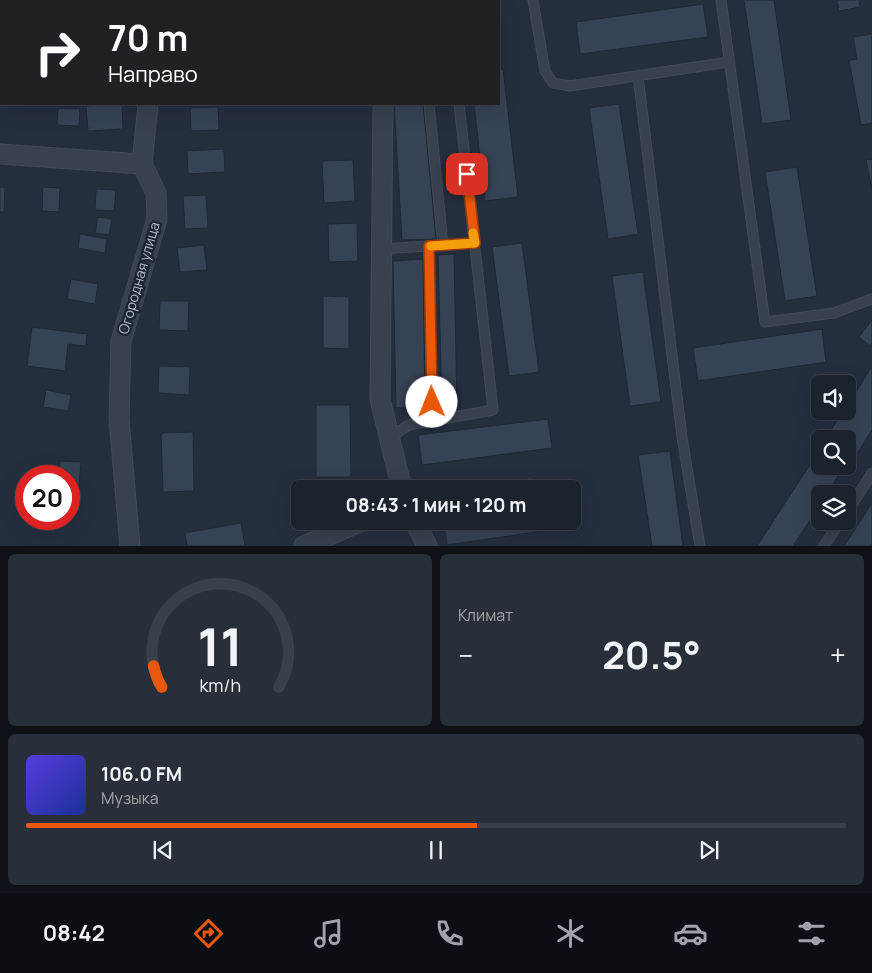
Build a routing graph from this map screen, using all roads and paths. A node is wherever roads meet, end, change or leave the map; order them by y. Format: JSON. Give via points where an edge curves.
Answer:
{"nodes":[{"id":1,"x":533,"y":0,"type":"edge"},
{"id":2,"x":721,"y":0,"type":"edge"},
{"id":3,"x":729,"y":62,"type":"junction"},
{"id":4,"x":638,"y":76,"type":"junction"},
{"id":5,"x":148,"y":105,"type":"edge"},
{"id":6,"x":383,"y":105,"type":"edge"},
{"id":7,"x":429,"y":105,"type":"edge"},
{"id":8,"x":459,"y":105,"type":"edge"},
{"id":9,"x":0,"y":154,"type":"edge"},
{"id":10,"x":142,"y":164,"type":"junction"},
{"id":11,"x":475,"y":243,"type":"junction"},
{"id":12,"x":443,"y":245,"type":"junction"},
{"id":13,"x":429,"y":246,"type":"junction"},
{"id":14,"x":382,"y":249,"type":"junction"},
{"id":15,"x":872,"y":299,"type":"edge"},
{"id":16,"x":432,"y":421,"type":"junction"},
{"id":17,"x":390,"y":437,"type":"junction"},
{"id":18,"x":872,"y":473,"type":"edge"},
{"id":19,"x":400,"y":480,"type":"edge"},
{"id":20,"x":856,"y":498,"type":"edge"},
{"id":21,"x":341,"y":530,"type":"edge"},
{"id":22,"x":419,"y":530,"type":"edge"},
{"id":23,"x":834,"y":530,"type":"edge"},
{"id":24,"x":130,"y":546,"type":"edge"},
{"id":25,"x":304,"y":546,"type":"edge"},
{"id":26,"x":427,"y":546,"type":"edge"},
{"id":27,"x":700,"y":546,"type":"edge"},
{"id":28,"x":824,"y":546,"type":"edge"}],
"edges":[{"from":1,"to":4,"type":"lane","via":[[545,71],[553,83],[570,86]]},
{"from":2,"to":3,"type":"lane"},
{"from":3,"to":4,"type":"lane"},
{"from":3,"to":15,"type":"lane","via":[[765,322],[834,313]]},
{"from":4,"to":27,"type":"lane","via":[[682,437]]},
{"from":5,"to":10,"type":"street"},
{"from":6,"to":14,"type":"street"},
{"from":7,"to":12,"type":"lane"},
{"from":8,"to":11,"type":"lane"},
{"from":9,"to":10,"type":"street"},
{"from":10,"to":24,"type":"street","name":"Огородная улица","via":[[156,192],[157,220],[121,341],[119,419]]},
{"from":11,"to":12,"type":"lane"},
{"from":11,"to":16,"type":"lane","via":[[493,410]]},
{"from":12,"to":13,"type":"lane"},
{"from":13,"to":14,"type":"lane"},
{"from":13,"to":16,"type":"lane"},
{"from":14,"to":17,"type":"street","via":[[380,399]]},
{"from":16,"to":17,"type":"lane","via":[[409,425]]},
{"from":17,"to":19,"type":"street"},
{"from":18,"to":20,"type":"lane"},
{"from":21,"to":25,"type":"street"},
{"from":22,"to":26,"type":"street"},
{"from":23,"to":28,"type":"lane"}]}
